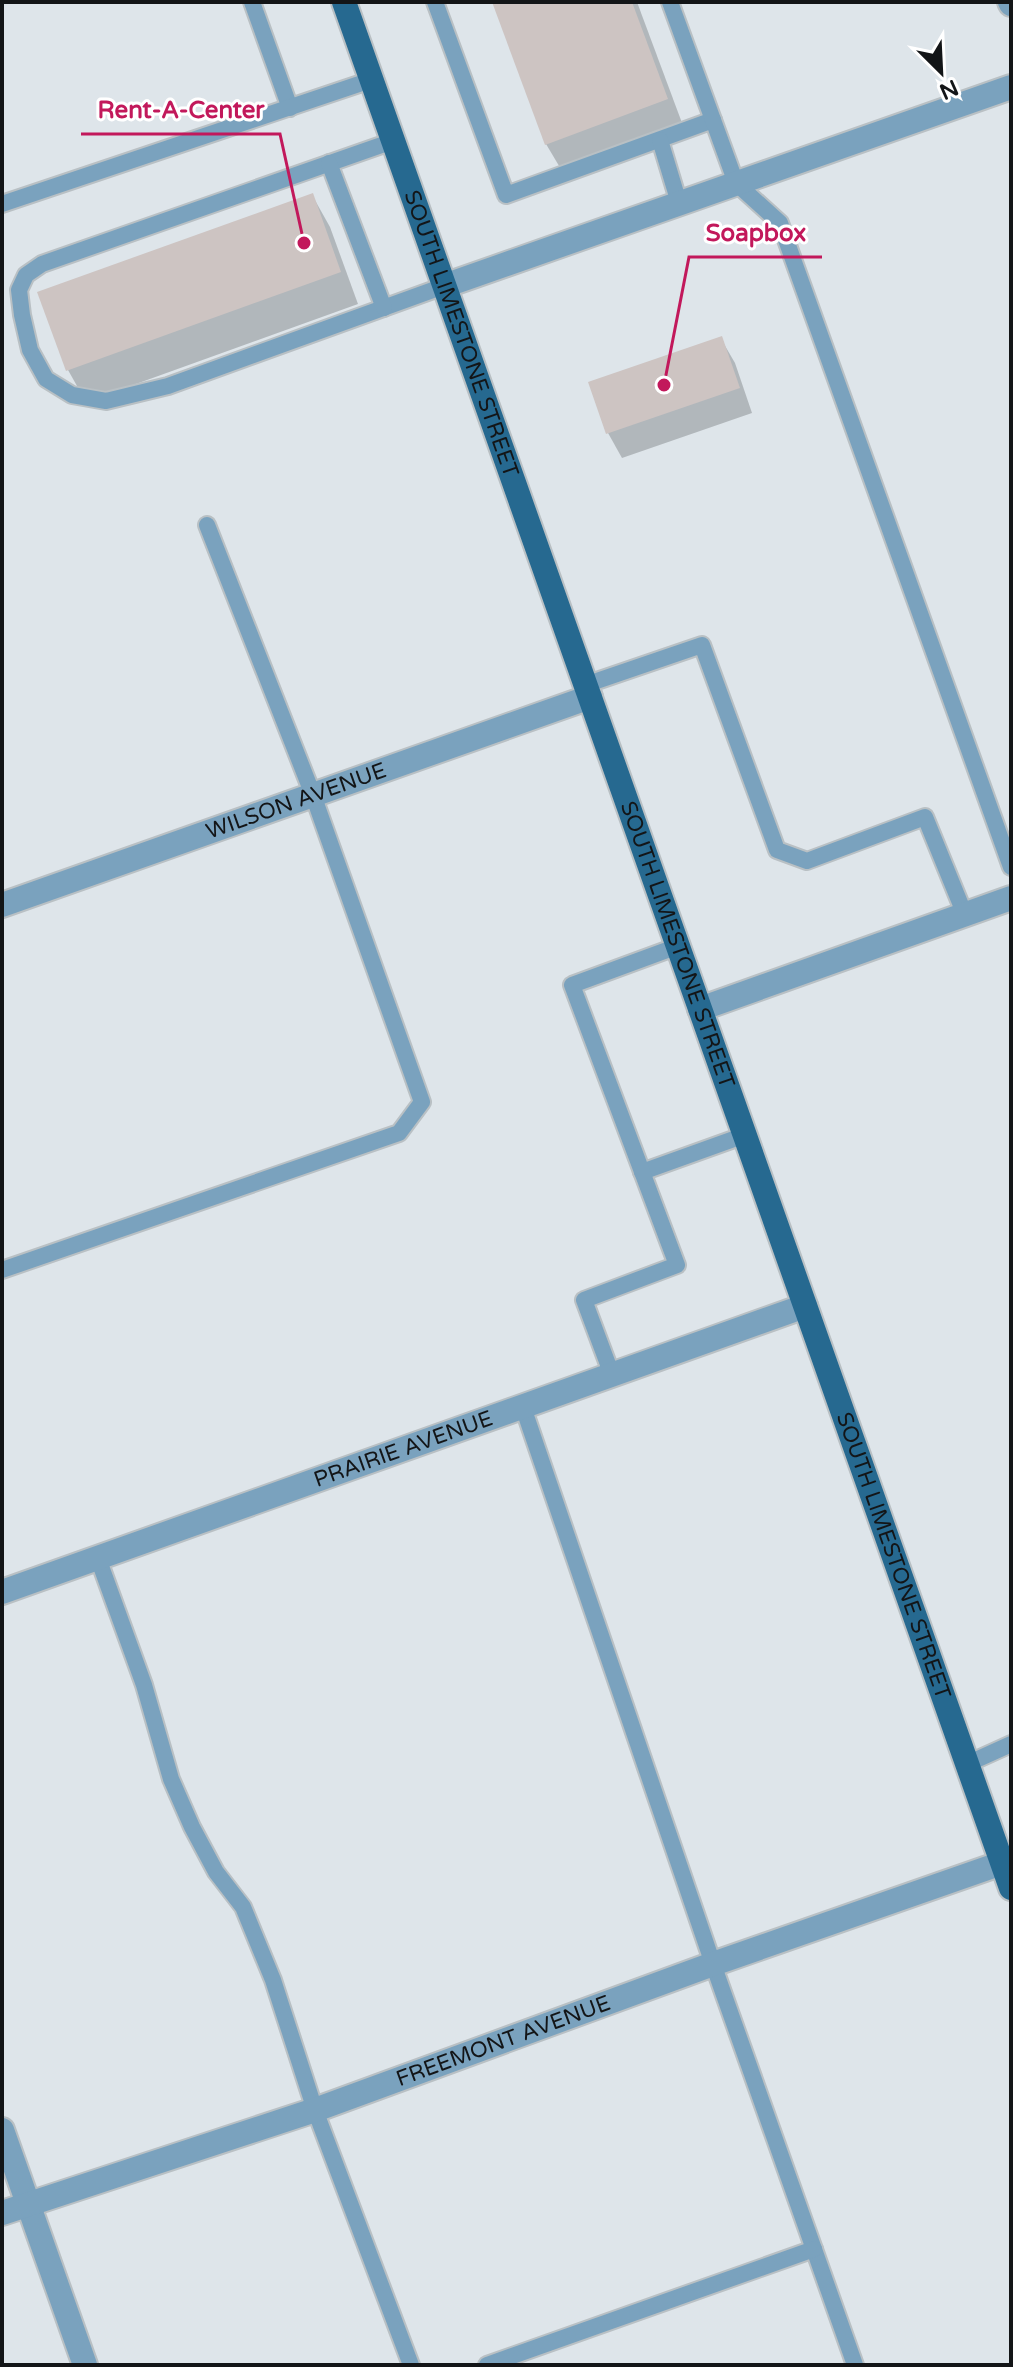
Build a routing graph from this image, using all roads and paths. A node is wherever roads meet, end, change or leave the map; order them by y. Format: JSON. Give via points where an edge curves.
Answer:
{"nodes":[{"id":1,"x":252,"y":2,"type":"edge"},
{"id":2,"x":344,"y":2,"type":"edge"},
{"id":3,"x":435,"y":2,"type":"edge"},
{"id":4,"x":670,"y":2,"type":"edge"},
{"id":5,"x":371,"y":80,"type":"junction"},
{"id":6,"x":1011,"y":87,"type":"edge"},
{"id":7,"x":290,"y":108,"type":"junction"},
{"id":8,"x":713,"y":120,"type":"junction"},
{"id":9,"x":660,"y":140,"type":"junction"},
{"id":10,"x":393,"y":141,"type":"junction"},
{"id":11,"x":329,"y":163,"type":"junction"},
{"id":12,"x":736,"y":183,"type":"junction"},
{"id":13,"x":679,"y":203,"type":"junction"},
{"id":14,"x":2,"y":204,"type":"edge"},
{"id":15,"x":444,"y":286,"type":"junction"},
{"id":16,"x":384,"y":308,"type":"junction"},
{"id":17,"x":207,"y":525,"type":"dead end"},
{"id":18,"x":588,"y":691,"type":"junction"},
{"id":19,"x":313,"y":795,"type":"junction"},
{"id":20,"x":1011,"y":867,"type":"edge"},
{"id":21,"x":1011,"y":898,"type":"edge"},
{"id":22,"x":2,"y":905,"type":"edge"},
{"id":23,"x":965,"y":915,"type":"junction"},
{"id":24,"x":678,"y":946,"type":"junction"},
{"id":25,"x":700,"y":1009,"type":"junction"},
{"id":26,"x":745,"y":1135,"type":"junction"},
{"id":27,"x":642,"y":1172,"type":"junction"},
{"id":28,"x":2,"y":1270,"type":"edge"},
{"id":29,"x":805,"y":1306,"type":"junction"},
{"id":30,"x":612,"y":1375,"type":"junction"},
{"id":31,"x":523,"y":1407,"type":"junction"},
{"id":32,"x":98,"y":1558,"type":"junction"},
{"id":33,"x":2,"y":1592,"type":"edge"},
{"id":34,"x":1011,"y":1744,"type":"edge"},
{"id":35,"x":967,"y":1764,"type":"junction"},
{"id":36,"x":1002,"y":1863,"type":"junction"},
{"id":37,"x":1011,"y":1888,"type":"edge"},
{"id":38,"x":713,"y":1964,"type":"junction"},
{"id":39,"x":315,"y":2110,"type":"junction"},
{"id":40,"x":2,"y":2130,"type":"edge"},
{"id":41,"x":28,"y":2204,"type":"junction"},
{"id":42,"x":2,"y":2213,"type":"edge"},
{"id":43,"x":814,"y":2249,"type":"junction"},
{"id":44,"x":85,"y":2365,"type":"edge"},
{"id":45,"x":411,"y":2365,"type":"edge"},
{"id":46,"x":487,"y":2365,"type":"edge"},
{"id":47,"x":855,"y":2365,"type":"edge"}],
"edges":[{"from":1,"to":7,"type":"lane"},
{"from":2,"to":5,"type":"main road","name":"SOUTH LIMESTONE STREET"},
{"from":3,"to":9,"type":"lane","via":[[506,195]]},
{"from":4,"to":8,"type":"lane"},
{"from":5,"to":7,"type":"lane"},
{"from":5,"to":10,"type":"main road","name":"SOUTH LIMESTONE STREET"},
{"from":6,"to":12,"type":"street"},
{"from":7,"to":14,"type":"lane"},
{"from":8,"to":9,"type":"lane"},
{"from":8,"to":12,"type":"lane"},
{"from":9,"to":13,"type":"lane"},
{"from":10,"to":11,"type":"lane"},
{"from":10,"to":15,"type":"main road","name":"SOUTH LIMESTONE STREET"},
{"from":11,"to":16,"type":"lane"},
{"from":11,"to":16,"type":"lane","via":[[42,264],[26,275],[19,290],[30,350],[46,379],[72,395],[106,401],[168,386]]},
{"from":12,"to":13,"type":"street"},
{"from":12,"to":20,"type":"lane","via":[[780,223]]},
{"from":13,"to":15,"type":"street"},
{"from":15,"to":16,"type":"lane"},
{"from":15,"to":18,"type":"main road","name":"SOUTH LIMESTONE STREET"},
{"from":17,"to":19,"type":"lane"},
{"from":18,"to":19,"type":"street","name":"WILSON AVENUE"},
{"from":18,"to":23,"type":"lane","via":[[702,645],[777,850],[807,861],[925,817]]},
{"from":18,"to":24,"type":"main road","name":"SOUTH LIMESTONE STREET"},
{"from":19,"to":22,"type":"street","name":"WILSON AVENUE"},
{"from":19,"to":28,"type":"lane","via":[[422,1102],[399,1133]]},
{"from":21,"to":23,"type":"street"},
{"from":23,"to":25,"type":"street"},
{"from":24,"to":25,"type":"main road","name":"SOUTH LIMESTONE STREET"},
{"from":24,"to":27,"type":"lane","via":[[572,985]]},
{"from":25,"to":26,"type":"main road","name":"SOUTH LIMESTONE STREET"},
{"from":26,"to":27,"type":"lane"},
{"from":26,"to":29,"type":"main road","name":"SOUTH LIMESTONE STREET"},
{"from":27,"to":30,"type":"lane","via":[[677,1265],[584,1300]]},
{"from":29,"to":30,"type":"street","name":"PRAIRIE AVENUE"},
{"from":29,"to":35,"type":"main road","name":"SOUTH LIMESTONE STREET"},
{"from":30,"to":31,"type":"street","name":"PRAIRIE AVENUE"},
{"from":31,"to":32,"type":"street","name":"PRAIRIE AVENUE"},
{"from":31,"to":38,"type":"lane"},
{"from":32,"to":33,"type":"street","name":"PRAIRIE AVENUE"},
{"from":32,"to":39,"type":"lane","via":[[171,1779],[210,1861],[243,1907]]},
{"from":34,"to":35,"type":"lane"},
{"from":35,"to":36,"type":"main road","name":"SOUTH LIMESTONE STREET"},
{"from":36,"to":37,"type":"main road","name":"SOUTH LIMESTONE STREET"},
{"from":36,"to":38,"type":"street","name":"FREEMONT AVENUE"},
{"from":38,"to":39,"type":"street","name":"FREEMONT AVENUE"},
{"from":38,"to":43,"type":"lane"},
{"from":39,"to":41,"type":"street","name":"FREEMONT AVENUE"},
{"from":39,"to":45,"type":"lane"},
{"from":40,"to":41,"type":"street"},
{"from":41,"to":42,"type":"street","name":"FREEMONT AVENUE"},
{"from":41,"to":44,"type":"street"},
{"from":43,"to":46,"type":"lane"},
{"from":43,"to":47,"type":"lane"}]}
